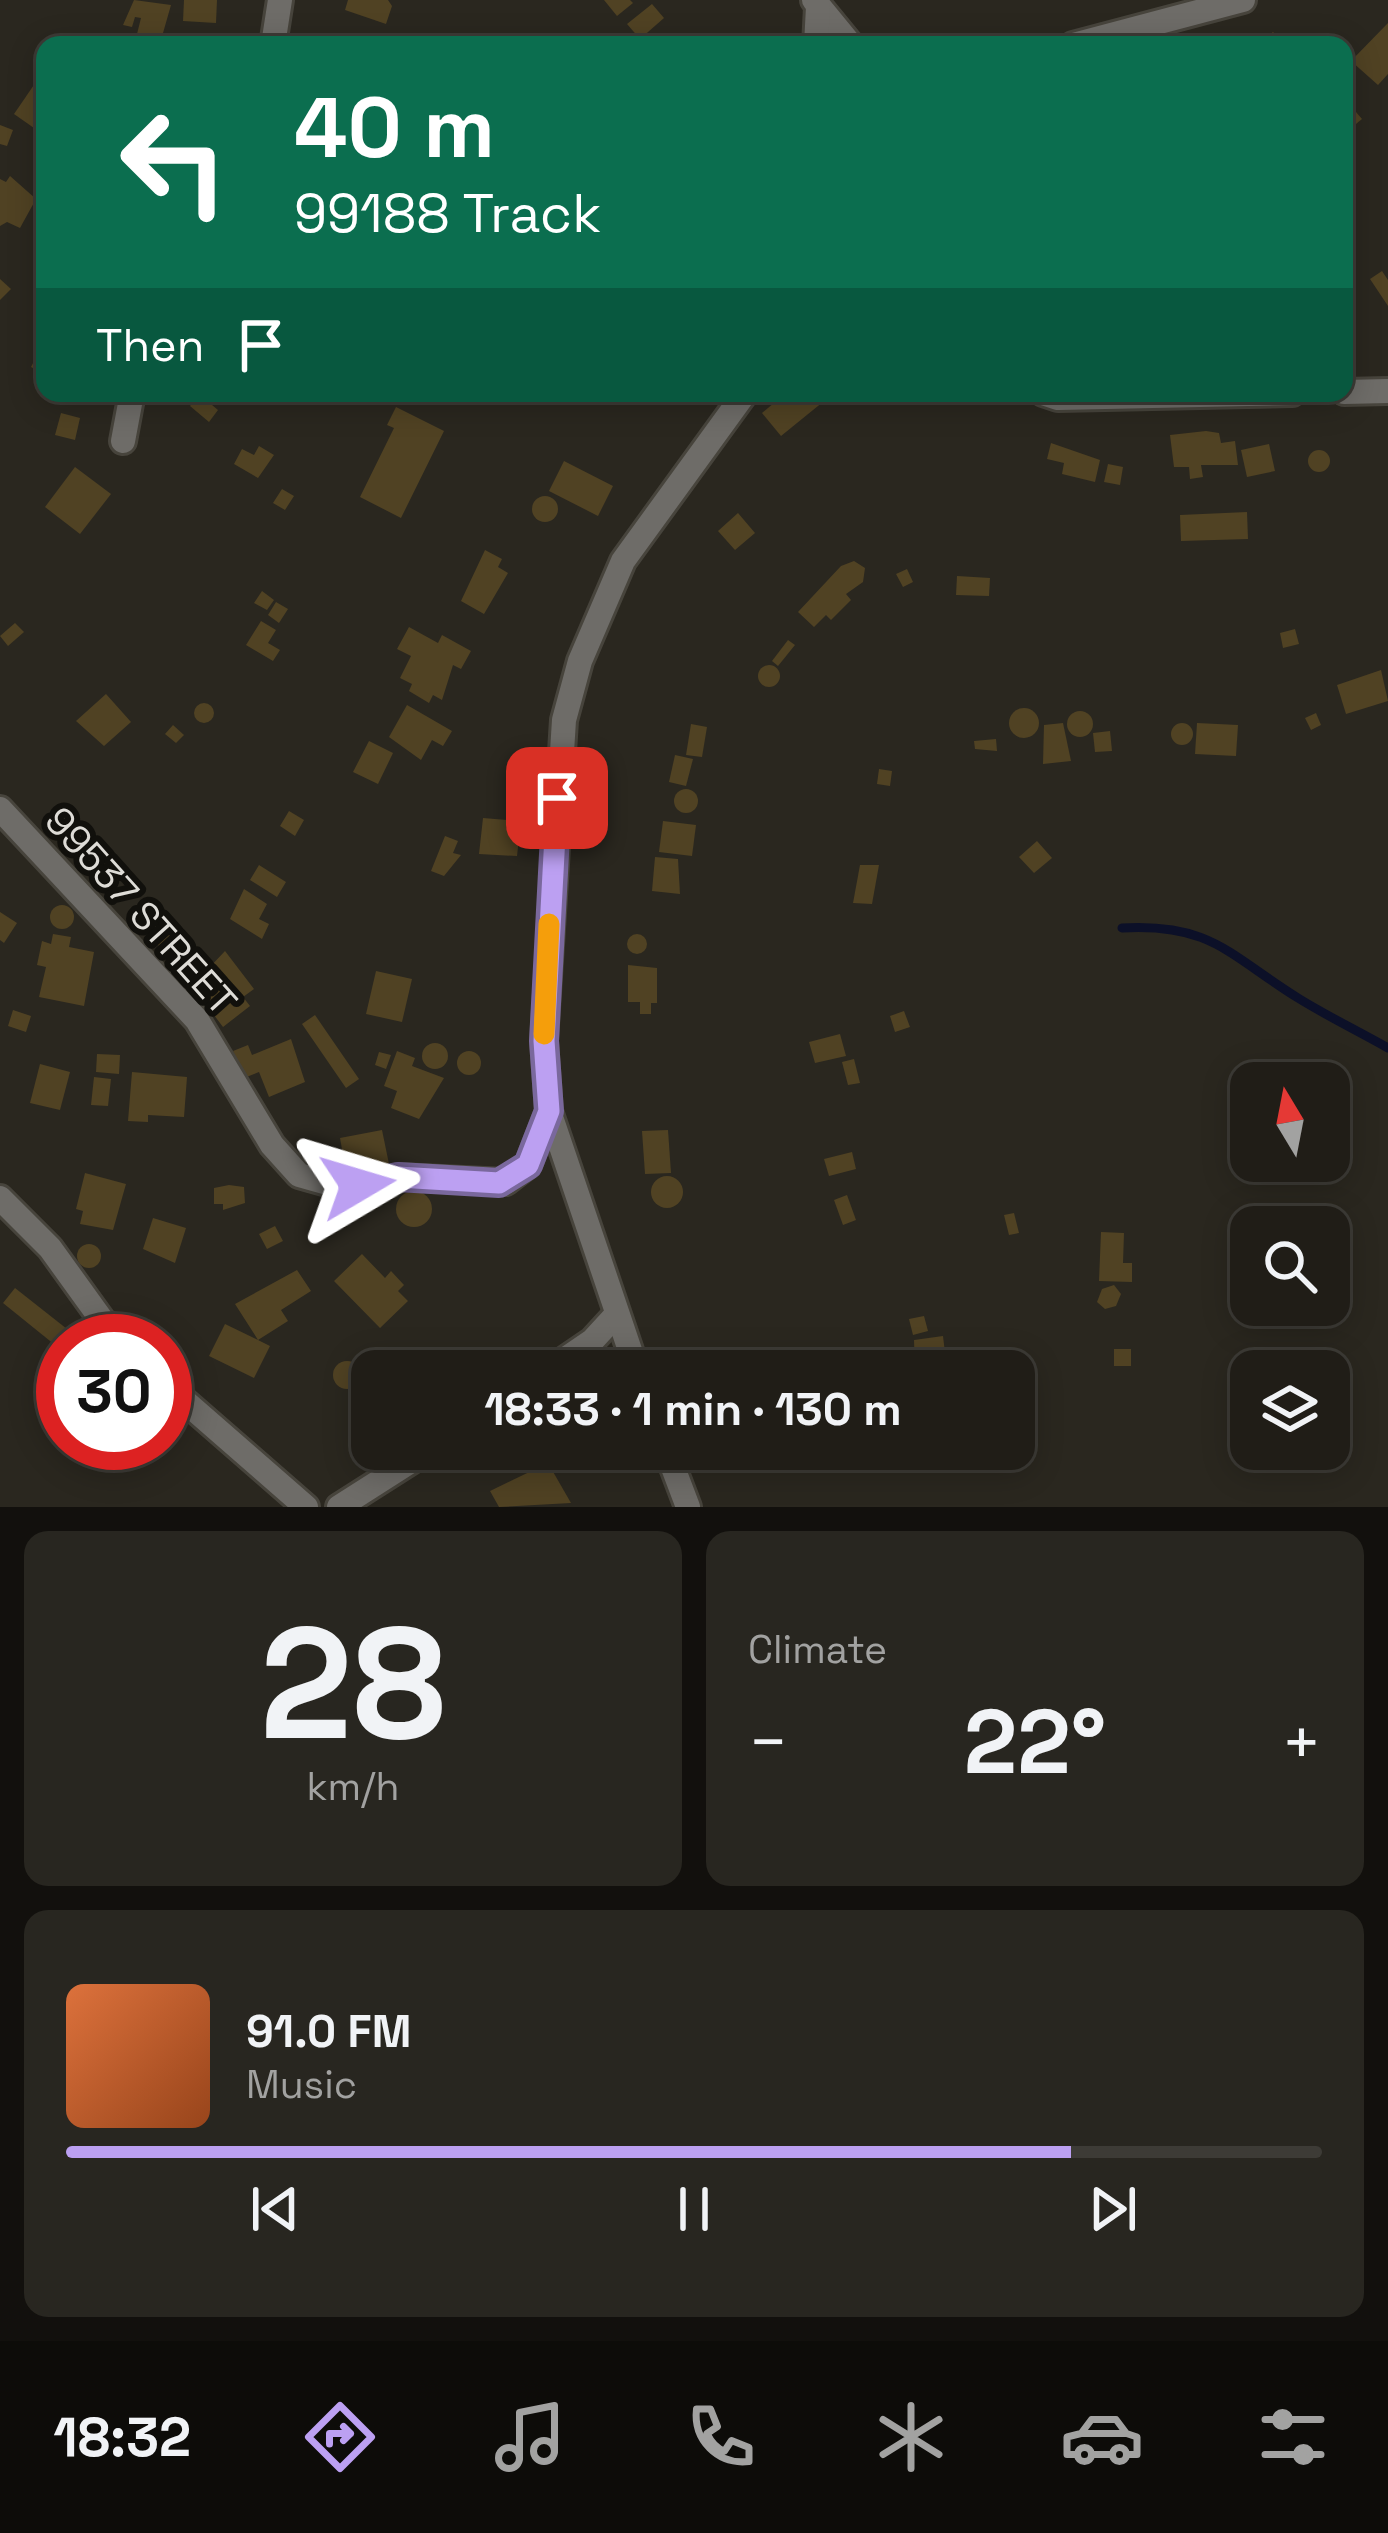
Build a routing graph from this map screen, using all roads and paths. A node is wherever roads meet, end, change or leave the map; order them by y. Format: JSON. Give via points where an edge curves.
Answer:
{"nodes":[{"id":1,"x":280,"y":0,"type":"edge"},
{"id":2,"x":1243,"y":0,"type":"edge"},
{"id":3,"x":816,"y":4,"type":"edge"},
{"id":4,"x":274,"y":36,"type":"edge"},
{"id":5,"x":816,"y":36,"type":"edge"},
{"id":6,"x":843,"y":36,"type":"edge"},
{"id":7,"x":1107,"y":36,"type":"edge"},
{"id":8,"x":1388,"y":391,"type":"edge"},
{"id":9,"x":1353,"y":392,"type":"edge"},
{"id":10,"x":131,"y":402,"type":"edge"},
{"id":11,"x":738,"y":402,"type":"edge"},
{"id":12,"x":123,"y":441,"type":"dead end"},
{"id":13,"x":0,"y":809,"type":"edge"},
{"id":14,"x":549,"y":1111,"type":"junction"},
{"id":15,"x":0,"y":1198,"type":"edge"},
{"id":16,"x":98,"y":1314,"type":"edge"},
{"id":17,"x":615,"y":1316,"type":"junction"},
{"id":18,"x":579,"y":1350,"type":"edge"},
{"id":19,"x":629,"y":1350,"type":"edge"},
{"id":20,"x":192,"y":1408,"type":"edge"},
{"id":21,"x":397,"y":1470,"type":"edge"},
{"id":22,"x":674,"y":1470,"type":"edge"},
{"id":23,"x":306,"y":1507,"type":"edge"},
{"id":24,"x":340,"y":1507,"type":"edge"},
{"id":25,"x":688,"y":1507,"type":"edge"}],
"edges":[{"from":1,"to":4,"type":"street"},
{"from":2,"to":7,"type":"street"},
{"from":3,"to":5,"type":"street"},
{"from":3,"to":6,"type":"street"},
{"from":8,"to":9,"type":"street"},
{"from":10,"to":12,"type":"street"},
{"from":11,"to":14,"type":"street","via":[[623,561],[569,700],[544,1041]]},
{"from":13,"to":14,"type":"street","name":"99537 STREET","via":[[197,1020],[272,1145],[299,1174],[338,1186],[398,1177],[506,1182],[528,1165]]},
{"from":14,"to":17,"type":"street"},
{"from":15,"to":16,"type":"street","via":[[50,1248]]},
{"from":17,"to":18,"type":"street"},
{"from":17,"to":19,"type":"street"},
{"from":20,"to":23,"type":"street"},
{"from":21,"to":24,"type":"street"},
{"from":22,"to":25,"type":"street"}]}
